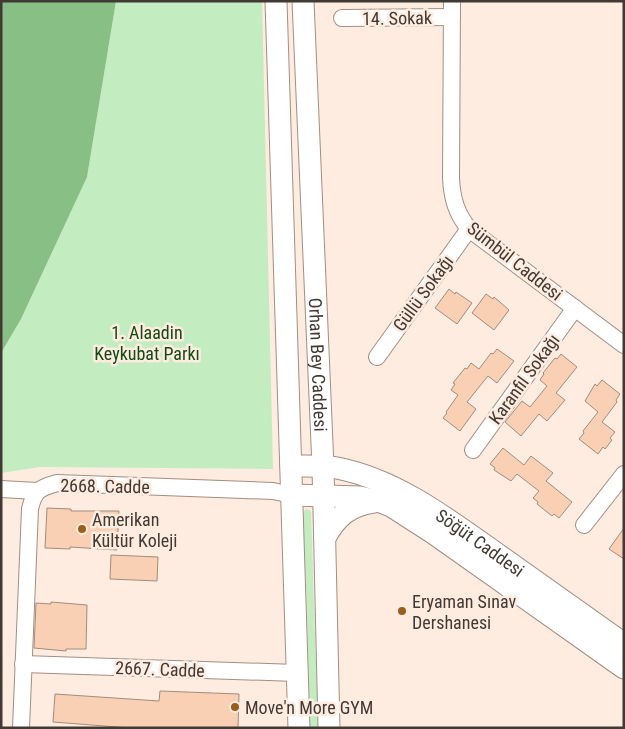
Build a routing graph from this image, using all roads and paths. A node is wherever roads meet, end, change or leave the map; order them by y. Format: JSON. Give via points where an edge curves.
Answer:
{"nodes":[{"id":1,"x":276,"y":1,"type":"edge"},
{"id":2,"x":304,"y":1,"type":"edge"},
{"id":3,"x":452,"y":9,"type":"edge"},
{"id":4,"x":342,"y":18,"type":"dead end"},
{"id":5,"x":469,"y":229,"type":"junction"},
{"id":6,"x":575,"y":308,"type":"junction"},
{"id":7,"x":624,"y":346,"type":"edge"},
{"id":8,"x":377,"y":357,"type":"dead end"},
{"id":9,"x":473,"y":450,"type":"dead end"},
{"id":10,"x":292,"y":466,"type":"junction"},
{"id":11,"x":323,"y":467,"type":"junction"},
{"id":12,"x":624,"y":474,"type":"edge"},
{"id":13,"x":1,"y":489,"type":"edge"},
{"id":14,"x":37,"y":491,"type":"junction"},
{"id":15,"x":292,"y":495,"type":"junction"},
{"id":16,"x":324,"y":496,"type":"junction"},
{"id":17,"x":378,"y":501,"type":"junction"},
{"id":18,"x":584,"y":525,"type":"dead end"},
{"id":19,"x":325,"y":538,"type":"junction"},
{"id":20,"x":624,"y":644,"type":"edge"},
{"id":21,"x":23,"y":664,"type":"junction"},
{"id":22,"x":624,"y":668,"type":"edge"},
{"id":23,"x":297,"y":673,"type":"junction"},
{"id":24,"x":21,"y":728,"type":"edge"},
{"id":25,"x":299,"y":728,"type":"edge"},
{"id":26,"x":329,"y":728,"type":"edge"}],
"edges":[{"from":1,"to":10,"type":"main road","name":"Orhan Bey Caddesi"},
{"from":2,"to":11,"type":"main road","name":"Orhan Bey Caddesi"},
{"from":3,"to":4,"type":"street","name":"14. Sokak"},
{"from":3,"to":5,"type":"street","name":"Sümbül Caddesi","via":[[452,193],[455,206]]},
{"from":5,"to":6,"type":"street","name":"Sümbül Caddesi"},
{"from":5,"to":8,"type":"street","name":"Güllü Sokağı"},
{"from":6,"to":7,"type":"street","name":"Sümbül Caddesi"},
{"from":6,"to":9,"type":"street","name":"Karanfil Sokağı"},
{"from":10,"to":11,"type":"main road","name":"Söğüt Caddesi"},
{"from":10,"to":15,"type":"main road","name":"Orhan Bey Caddesi"},
{"from":11,"to":16,"type":"main road","name":"Orhan Bey Caddesi"},
{"from":11,"to":20,"type":"main road","name":"Söğüt Caddesi","via":[[360,474],[412,497]]},
{"from":12,"to":18,"type":"street"},
{"from":13,"to":14,"type":"street"},
{"from":14,"to":15,"type":"street","name":"2668. Cadde","via":[[57,483],[273,491]]},
{"from":14,"to":21,"type":"street","name":"2668. Cadde","via":[[30,510]]},
{"from":15,"to":16,"type":"main road","name":"Söğüt Caddesi"},
{"from":15,"to":23,"type":"main road","name":"Orhan Bey Caddesi"},
{"from":16,"to":17,"type":"main road","name":"Söğüt Caddesi"},
{"from":16,"to":19,"type":"main road","name":"Orhan Bey Caddesi"},
{"from":17,"to":19,"type":"main road","via":[[349,509],[331,526]]},
{"from":17,"to":22,"type":"main road","name":"Söğüt Caddesi","via":[[426,528]]},
{"from":19,"to":26,"type":"main road","name":"Orhan Bey Caddesi"},
{"from":21,"to":23,"type":"street","name":"2667. Cadde"},
{"from":21,"to":24,"type":"street","name":"2668. Cadde"},
{"from":23,"to":25,"type":"main road","name":"Orhan Bey Caddesi"}]}
